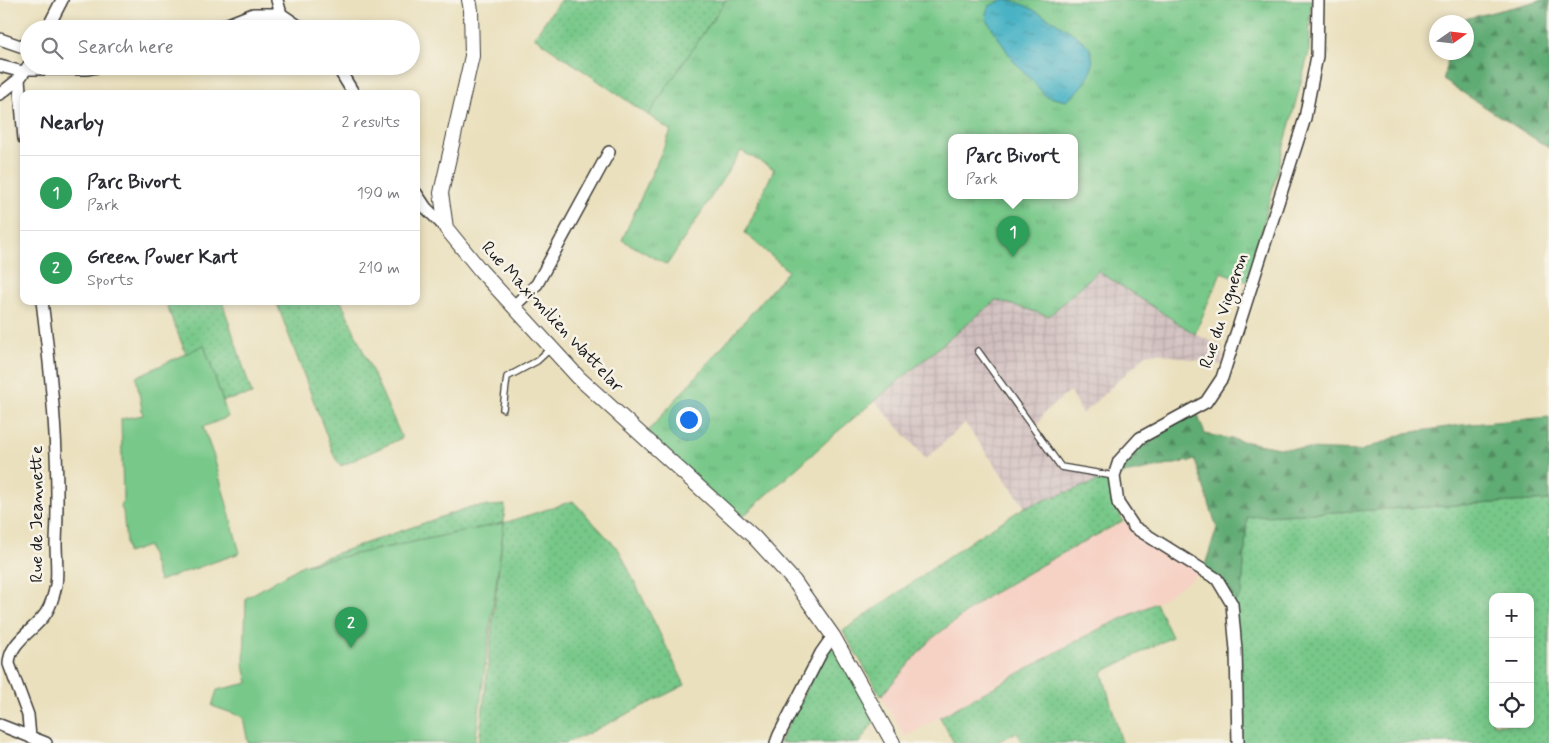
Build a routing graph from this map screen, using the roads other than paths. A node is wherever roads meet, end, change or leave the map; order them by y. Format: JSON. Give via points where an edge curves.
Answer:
{"nodes":[{"id":1,"x":62,"y":0,"type":"edge"},
{"id":2,"x":277,"y":0,"type":"edge"},
{"id":3,"x":469,"y":0,"type":"edge"},
{"id":4,"x":1318,"y":0,"type":"edge"},
{"id":5,"x":281,"y":14,"type":"junction"},
{"id":6,"x":52,"y":20,"type":"edge"},
{"id":7,"x":238,"y":20,"type":"edge"},
{"id":8,"x":290,"y":20,"type":"edge"},
{"id":9,"x":0,"y":39,"type":"edge"},
{"id":10,"x":20,"y":46,"type":"edge"},
{"id":11,"x":0,"y":66,"type":"edge"},
{"id":12,"x":20,"y":70,"type":"edge"},
{"id":13,"x":20,"y":75,"type":"edge"},
{"id":14,"x":24,"y":75,"type":"edge"},
{"id":15,"x":342,"y":75,"type":"edge"},
{"id":16,"x":24,"y":90,"type":"edge"},
{"id":17,"x":352,"y":90,"type":"edge"},
{"id":18,"x":0,"y":94,"type":"edge"},
{"id":19,"x":609,"y":152,"type":"dead end"},
{"id":20,"x":420,"y":199,"type":"edge"},
{"id":21,"x":446,"y":228,"type":"junction"},
{"id":22,"x":42,"y":305,"type":"edge"},
{"id":23,"x":513,"y":307,"type":"junction"},
{"id":24,"x":551,"y":348,"type":"junction"},
{"id":25,"x":978,"y":351,"type":"dead end"},
{"id":26,"x":504,"y":409,"type":"dead end"},
{"id":27,"x":1114,"y":476,"type":"junction"},
{"id":28,"x":833,"y":636,"type":"junction"},
{"id":29,"x":0,"y":726,"type":"edge"},
{"id":30,"x":30,"y":737,"type":"junction"},
{"id":31,"x":46,"y":743,"type":"edge"},
{"id":32,"x":776,"y":743,"type":"edge"},
{"id":33,"x":893,"y":743,"type":"edge"},
{"id":34,"x":1238,"y":743,"type":"edge"}],
"edges":[{"from":1,"to":6,"type":"street"},
{"from":2,"to":5,"type":"street"},
{"from":3,"to":21,"type":"street","via":[[472,56],[441,193]]},
{"from":4,"to":27,"type":"street","name":"Rue du Vigneron","via":[[1318,56],[1305,118],[1222,378],[1206,402],[1140,438],[1119,461]]},
{"from":5,"to":7,"type":"street","via":[[253,14]]},
{"from":5,"to":8,"type":"street"},
{"from":9,"to":10,"type":"street"},
{"from":11,"to":12,"type":"street"},
{"from":13,"to":18,"type":"street"},
{"from":14,"to":16,"type":"street"},
{"from":15,"to":17,"type":"street"},
{"from":19,"to":23,"type":"street","via":[[537,284]]},
{"from":20,"to":21,"type":"street"},
{"from":21,"to":23,"type":"street","name":"Rue Maximilien Wattelar"},
{"from":22,"to":30,"type":"street","name":"Rue de Jeannette","via":[[54,426],[58,511],[56,583],[46,613],[18,642],[9,658],[28,715]]},
{"from":23,"to":24,"type":"street","name":"Rue Maximilien Wattelar"},
{"from":24,"to":26,"type":"lane","via":[[537,362],[507,377]]},
{"from":24,"to":28,"type":"street","name":"Rue Maximilien Wattelar","via":[[579,378],[754,537],[794,581]]},
{"from":25,"to":27,"type":"lane","via":[[1061,467]]},
{"from":27,"to":34,"type":"street","via":[[1118,503],[1134,527],[1217,579],[1232,604]]},
{"from":28,"to":32,"type":"street"},
{"from":28,"to":33,"type":"street","name":"Rue Maximilien Wattelar"},
{"from":29,"to":30,"type":"street"},
{"from":30,"to":31,"type":"street"}]}
